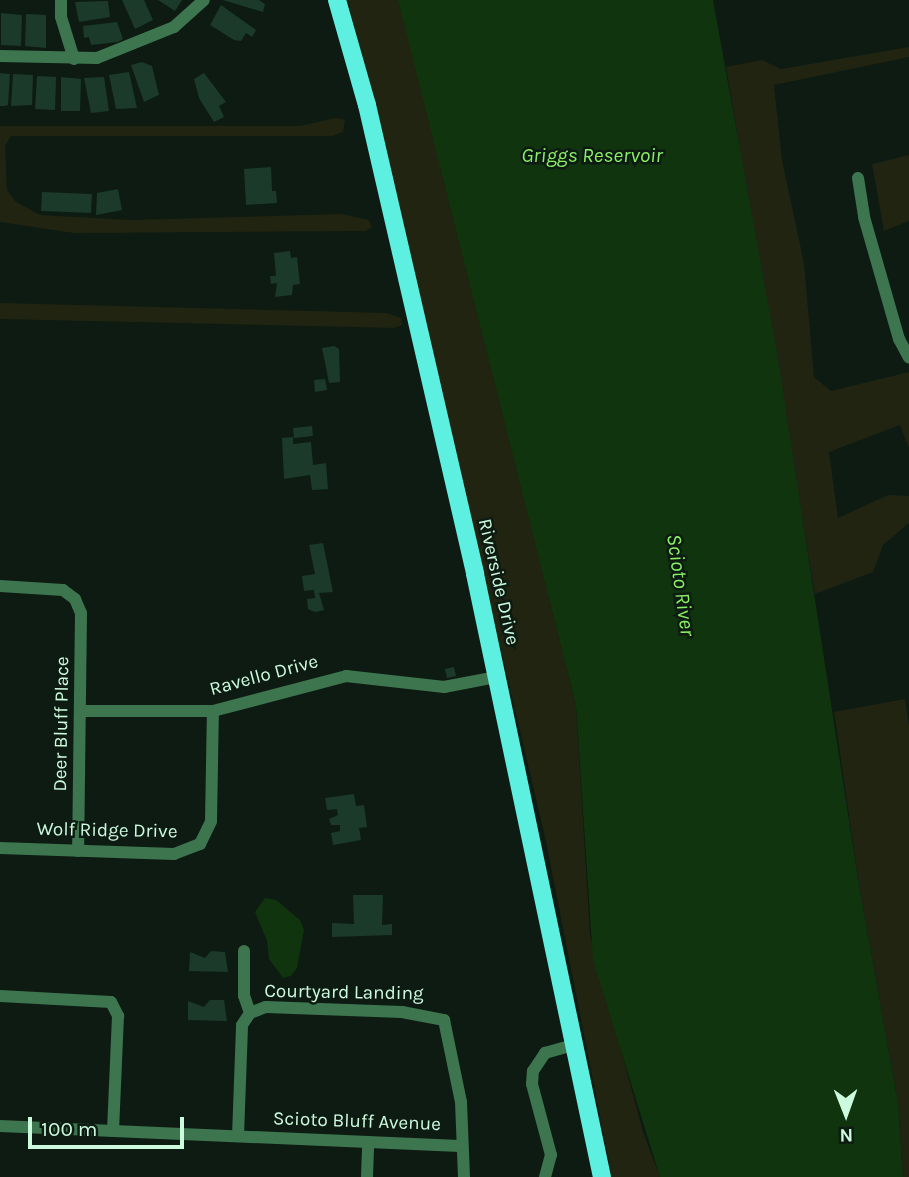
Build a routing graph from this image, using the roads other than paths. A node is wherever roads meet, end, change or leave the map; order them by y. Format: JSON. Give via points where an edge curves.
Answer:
{"nodes":[{"id":1,"x":61,"y":0,"type":"edge"},
{"id":2,"x":204,"y":0,"type":"edge"},
{"id":3,"x":337,"y":0,"type":"edge"},
{"id":4,"x":0,"y":56,"type":"edge"},
{"id":5,"x":74,"y":59,"type":"junction"},
{"id":6,"x":858,"y":178,"type":"dead end"},
{"id":7,"x":909,"y":358,"type":"edge"},
{"id":8,"x":0,"y":586,"type":"edge"},
{"id":9,"x":497,"y":677,"type":"junction"},
{"id":10,"x":81,"y":711,"type":"junction"},
{"id":11,"x":213,"y":711,"type":"junction"},
{"id":12,"x":0,"y":848,"type":"edge"},
{"id":13,"x":78,"y":851,"type":"junction"},
{"id":14,"x":244,"y":951,"type":"dead end"},
{"id":15,"x":0,"y":996,"type":"edge"},
{"id":16,"x":250,"y":1013,"type":"junction"},
{"id":17,"x":577,"y":1044,"type":"junction"},
{"id":18,"x":0,"y":1126,"type":"edge"},
{"id":19,"x":113,"y":1130,"type":"junction"},
{"id":20,"x":238,"y":1136,"type":"junction"},
{"id":21,"x":368,"y":1142,"type":"junction"},
{"id":22,"x":460,"y":1146,"type":"junction"},
{"id":23,"x":367,"y":1177,"type":"edge"},
{"id":24,"x":464,"y":1177,"type":"edge"},
{"id":25,"x":545,"y":1177,"type":"edge"},
{"id":26,"x":602,"y":1177,"type":"edge"}],
"edges":[{"from":1,"to":5,"type":"street","via":[[61,17]]},
{"from":2,"to":5,"type":"street","via":[[174,27],[97,58]]},
{"from":3,"to":9,"type":"main road","name":"Riverside Drive","via":[[367,105]]},
{"from":4,"to":5,"type":"street"},
{"from":6,"to":7,"type":"street","via":[[864,217]]},
{"from":8,"to":10,"type":"street","name":"Deer Bluff Place","via":[[51,587],[75,599],[83,629]]},
{"from":9,"to":11,"type":"street","name":"Ravello Drive","via":[[444,687],[378,677],[328,678]]},
{"from":9,"to":17,"type":"main road","name":"Riverside Drive"},
{"from":10,"to":11,"type":"street","name":"Ravello Drive"},
{"from":10,"to":13,"type":"street","name":"Deer Bluff Place"},
{"from":11,"to":13,"type":"street","name":"Wolf Ridge Drive","via":[[211,821],[200,844],[174,854]]},
{"from":12,"to":13,"type":"street","name":"Wolf Ridge Drive"},
{"from":14,"to":16,"type":"street","via":[[244,996]]},
{"from":15,"to":19,"type":"street","via":[[111,1002],[118,1016]]},
{"from":16,"to":20,"type":"street","via":[[242,1026]]},
{"from":16,"to":22,"type":"street","name":"Courtyard Landing","via":[[266,1007],[440,1017],[449,1033],[457,1080]]},
{"from":17,"to":25,"type":"street","via":[[545,1053],[533,1071],[532,1084],[551,1155]]},
{"from":17,"to":26,"type":"main road","name":"Riverside Drive"},
{"from":18,"to":19,"type":"street","name":"Scioto Bluff Avenue"},
{"from":19,"to":20,"type":"street","name":"Scioto Bluff Avenue"},
{"from":20,"to":21,"type":"street","name":"Scioto Bluff Avenue"},
{"from":21,"to":22,"type":"street","name":"Scioto Bluff Avenue"},
{"from":21,"to":23,"type":"street"},
{"from":22,"to":24,"type":"street","name":"Courtyard Landing"}]}
